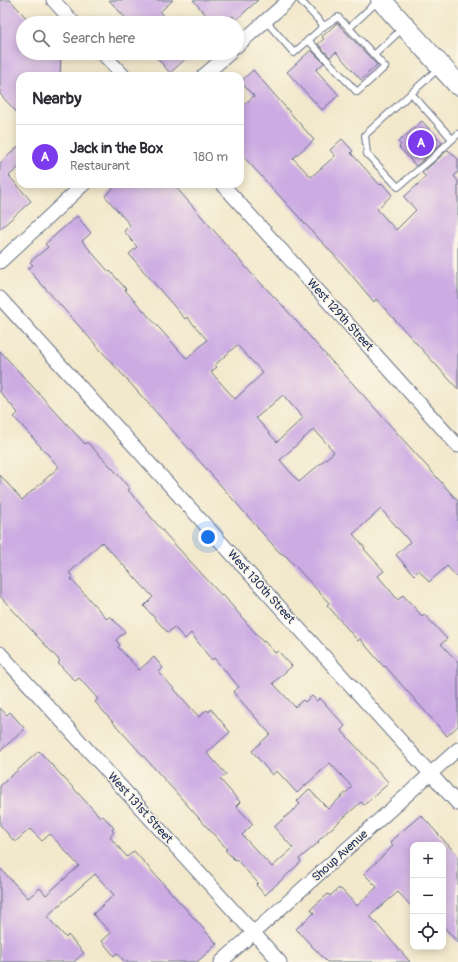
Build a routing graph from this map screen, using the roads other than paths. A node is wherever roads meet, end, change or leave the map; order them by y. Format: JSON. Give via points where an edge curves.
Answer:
{"nodes":[{"id":1,"x":53,"y":0,"type":"edge"},
{"id":2,"x":289,"y":0,"type":"edge"},
{"id":3,"x":300,"y":0,"type":"edge"},
{"id":4,"x":380,"y":0,"type":"edge"},
{"id":5,"x":68,"y":16,"type":"edge"},
{"id":6,"x":266,"y":21,"type":"junction"},
{"id":7,"x":324,"y":26,"type":"junction"},
{"id":8,"x":405,"y":26,"type":"junction"},
{"id":9,"x":349,"y":28,"type":"junction"},
{"id":10,"x":244,"y":40,"type":"edge"},
{"id":11,"x":308,"y":40,"type":"junction"},
{"id":12,"x":374,"y":55,"type":"junction"},
{"id":13,"x":109,"y":60,"type":"edge"},
{"id":14,"x":222,"y":60,"type":"edge"},
{"id":15,"x":441,"y":66,"type":"junction"},
{"id":16,"x":120,"y":72,"type":"edge"},
{"id":17,"x":208,"y":72,"type":"edge"},
{"id":18,"x":457,"y":82,"type":"edge"},
{"id":19,"x":411,"y":93,"type":"junction"},
{"id":20,"x":458,"y":134,"type":"edge"},
{"id":21,"x":452,"y":139,"type":"junction"},
{"id":22,"x":80,"y":188,"type":"edge"},
{"id":23,"x":226,"y":188,"type":"edge"},
{"id":24,"x":0,"y":262,"type":"edge"},
{"id":25,"x":0,"y":298,"type":"edge"},
{"id":26,"x":458,"y":446,"type":"edge"},
{"id":27,"x":0,"y":653,"type":"edge"},
{"id":28,"x":458,"y":749,"type":"edge"},
{"id":29,"x":430,"y":774,"type":"junction"},
{"id":30,"x":458,"y":804,"type":"edge"},
{"id":31,"x":253,"y":933,"type":"junction"},
{"id":32,"x":221,"y":962,"type":"edge"},
{"id":33,"x":280,"y":962,"type":"edge"}],
"edges":[{"from":1,"to":5,"type":"street"},
{"from":2,"to":6,"type":"street"},
{"from":3,"to":7,"type":"lane"},
{"from":4,"to":8,"type":"main road"},
{"from":4,"to":9,"type":"lane"},
{"from":6,"to":10,"type":"street"},
{"from":6,"to":11,"type":"lane","via":[[294,53]]},
{"from":7,"to":9,"type":"lane","via":[[338,17]]},
{"from":7,"to":11,"type":"lane"},
{"from":8,"to":12,"type":"lane"},
{"from":8,"to":15,"type":"main road"},
{"from":9,"to":12,"type":"lane"},
{"from":11,"to":12,"type":"lane","via":[[357,92],[385,67]]},
{"from":13,"to":16,"type":"street"},
{"from":14,"to":17,"type":"street"},
{"from":15,"to":18,"type":"main road"},
{"from":15,"to":19,"type":"lane"},
{"from":19,"to":21,"type":"lane"},
{"from":19,"to":21,"type":"lane","via":[[365,135],[367,154],[398,187]]},
{"from":20,"to":21,"type":"lane"},
{"from":22,"to":24,"type":"street"},
{"from":23,"to":26,"type":"street","name":"West 129th Street"},
{"from":25,"to":29,"type":"street","name":"West 130th Street"},
{"from":27,"to":31,"type":"street","name":"West 131st Street"},
{"from":28,"to":29,"type":"street","name":"Shoup Avenue"},
{"from":29,"to":30,"type":"street","name":"West 130th Street"},
{"from":29,"to":31,"type":"street","name":"Shoup Avenue"},
{"from":31,"to":32,"type":"street","name":"Shoup Avenue"},
{"from":31,"to":33,"type":"street","name":"West 131st Street"}]}
